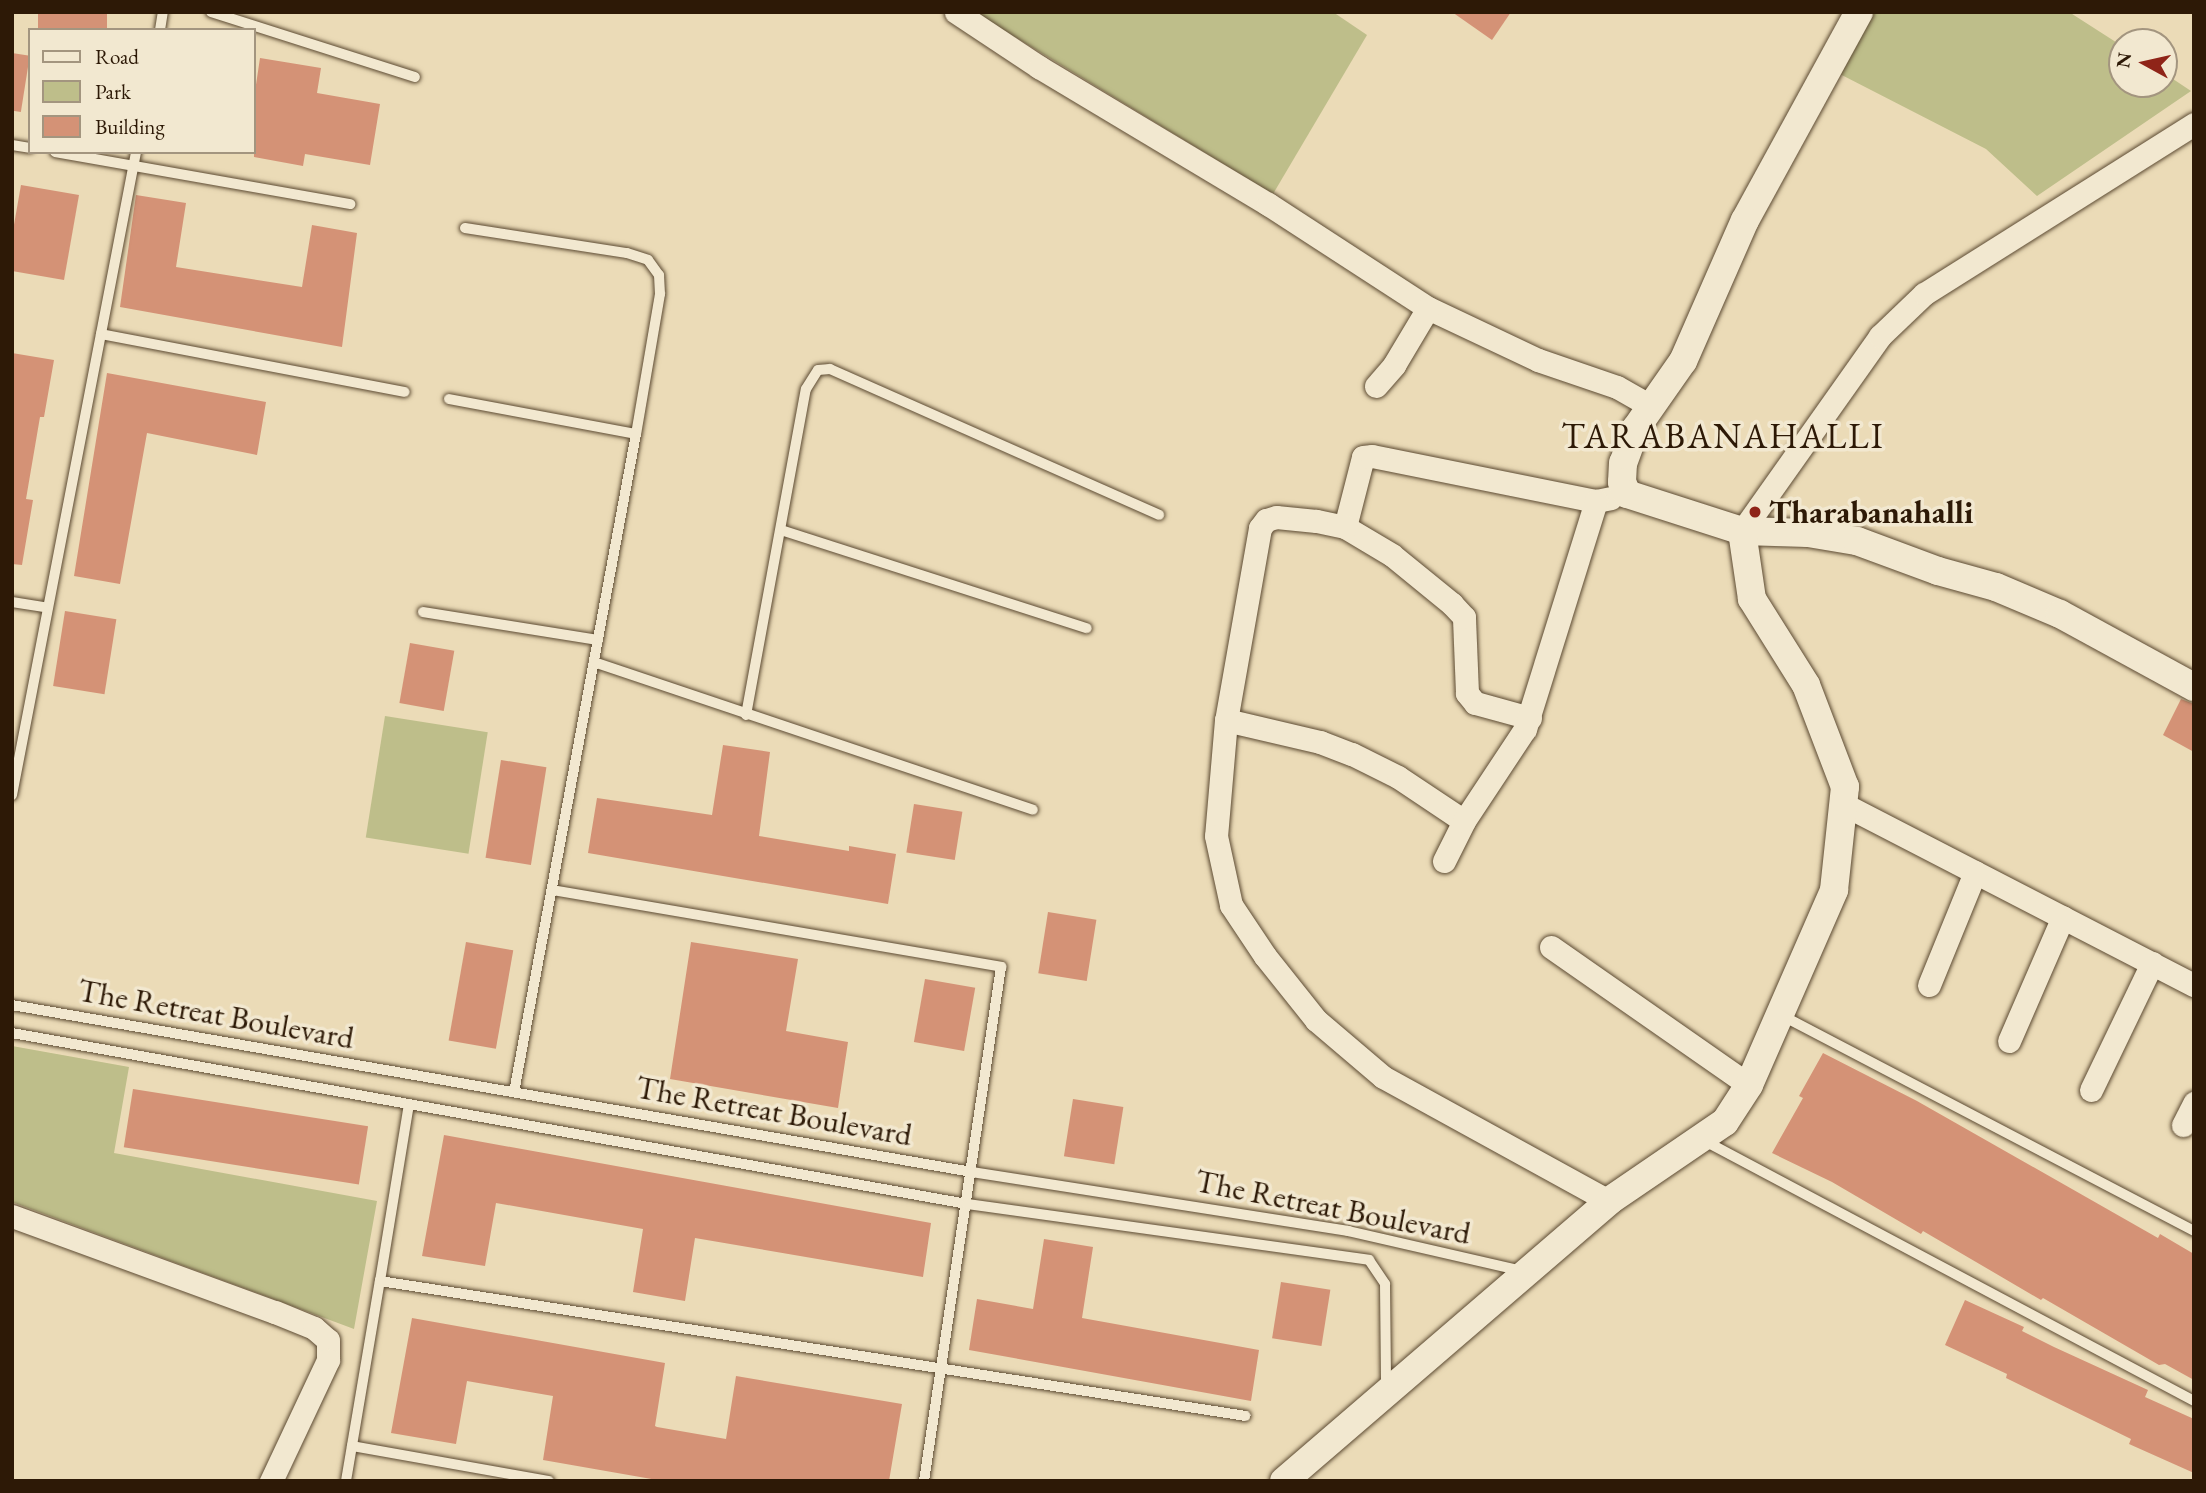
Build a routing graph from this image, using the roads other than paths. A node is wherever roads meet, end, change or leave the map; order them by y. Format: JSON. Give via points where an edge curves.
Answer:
{"nodes":[{"id":1,"x":211,"y":12,"type":"edge"},
{"id":2,"x":956,"y":12,"type":"edge"},
{"id":3,"x":1859,"y":12,"type":"edge"},
{"id":4,"x":415,"y":77,"type":"dead end"},
{"id":5,"x":2194,"y":124,"type":"edge"},
{"id":6,"x":66,"y":154,"type":"edge"},
{"id":7,"x":136,"y":154,"type":"edge"},
{"id":8,"x":134,"y":166,"type":"junction"},
{"id":9,"x":350,"y":204,"type":"dead end"},
{"id":10,"x":465,"y":228,"type":"dead end"},
{"id":11,"x":1428,"y":308,"type":"junction"},
{"id":12,"x":101,"y":334,"type":"junction"},
{"id":13,"x":1376,"y":386,"type":"dead end"},
{"id":14,"x":404,"y":391,"type":"dead end"},
{"id":15,"x":449,"y":399,"type":"dead end"},
{"id":16,"x":1652,"y":407,"type":"junction"},
{"id":17,"x":636,"y":433,"type":"junction"},
{"id":18,"x":1627,"y":494,"type":"junction"},
{"id":19,"x":1597,"y":502,"type":"junction"},
{"id":20,"x":1159,"y":515,"type":"dead end"},
{"id":21,"x":1345,"y":527,"type":"junction"},
{"id":22,"x":781,"y":530,"type":"junction"},
{"id":23,"x":1742,"y":531,"type":"junction"},
{"id":24,"x":12,"y":602,"type":"edge"},
{"id":25,"x":48,"y":608,"type":"junction"},
{"id":26,"x":423,"y":612,"type":"dead end"},
{"id":27,"x":1087,"y":628,"type":"dead end"},
{"id":28,"x":598,"y":640,"type":"junction"},
{"id":29,"x":594,"y":662,"type":"junction"},
{"id":30,"x":2194,"y":687,"type":"edge"},
{"id":31,"x":746,"y":715,"type":"junction"},
{"id":32,"x":1530,"y":718,"type":"junction"},
{"id":33,"x":1226,"y":720,"type":"junction"},
{"id":34,"x":14,"y":780,"type":"edge"},
{"id":35,"x":12,"y":794,"type":"edge"},
{"id":36,"x":1843,"y":804,"type":"junction"},
{"id":37,"x":1033,"y":810,"type":"dead end"},
{"id":38,"x":1464,"y":821,"type":"junction"},
{"id":39,"x":1444,"y":861,"type":"dead end"},
{"id":40,"x":1975,"y":872,"type":"junction"},
{"id":41,"x":552,"y":890,"type":"junction"},
{"id":42,"x":2063,"y":917,"type":"junction"},
{"id":43,"x":1551,"y":947,"type":"dead end"},
{"id":44,"x":2152,"y":963,"type":"junction"},
{"id":45,"x":1929,"y":985,"type":"dead end"},
{"id":46,"x":2194,"y":985,"type":"edge"},
{"id":47,"x":12,"y":1005,"type":"edge"},
{"id":48,"x":1781,"y":1015,"type":"junction"},
{"id":49,"x":12,"y":1033,"type":"edge"},
{"id":50,"x":2009,"y":1041,"type":"dead end"},
{"id":51,"x":1749,"y":1085,"type":"junction"},
{"id":52,"x":2091,"y":1090,"type":"dead end"},
{"id":53,"x":514,"y":1092,"type":"junction"},
{"id":54,"x":2194,"y":1103,"type":"edge"},
{"id":55,"x":409,"y":1104,"type":"junction"},
{"id":56,"x":2183,"y":1125,"type":"dead end"},
{"id":57,"x":1700,"y":1139,"type":"junction"},
{"id":58,"x":972,"y":1172,"type":"junction"},
{"id":59,"x":1609,"y":1201,"type":"junction"},
{"id":60,"x":967,"y":1204,"type":"junction"},
{"id":61,"x":12,"y":1216,"type":"edge"},
{"id":62,"x":2194,"y":1231,"type":"edge"},
{"id":63,"x":1526,"y":1272,"type":"junction"},
{"id":64,"x":380,"y":1282,"type":"junction"},
{"id":65,"x":942,"y":1368,"type":"junction"},
{"id":66,"x":1387,"y":1393,"type":"junction"},
{"id":67,"x":2194,"y":1401,"type":"edge"},
{"id":68,"x":1246,"y":1416,"type":"dead end"},
{"id":69,"x":352,"y":1446,"type":"junction"},
{"id":70,"x":271,"y":1481,"type":"edge"},
{"id":71,"x":346,"y":1481,"type":"edge"},
{"id":72,"x":549,"y":1481,"type":"edge"},
{"id":73,"x":924,"y":1481,"type":"edge"},
{"id":74,"x":1284,"y":1481,"type":"edge"}],
"edges":[{"from":1,"to":4,"type":"lane"},
{"from":2,"to":11,"type":"street"},
{"from":3,"to":16,"type":"street","via":[[1745,220],[1684,361]]},
{"from":5,"to":23,"type":"street","via":[[1924,294],[1880,336]]},
{"from":6,"to":8,"type":"lane"},
{"from":7,"to":8,"type":"lane"},
{"from":8,"to":9,"type":"lane"},
{"from":8,"to":12,"type":"lane"},
{"from":10,"to":17,"type":"lane","via":[[648,260],[659,275],[660,294]]},
{"from":11,"to":13,"type":"street"},
{"from":11,"to":16,"type":"street","via":[[1538,360],[1617,387]]},
{"from":12,"to":14,"type":"lane"},
{"from":12,"to":25,"type":"lane"},
{"from":15,"to":17,"type":"lane"},
{"from":16,"to":18,"type":"street","via":[[1636,428],[1623,463]]},
{"from":17,"to":28,"type":"lane"},
{"from":18,"to":19,"type":"street"},
{"from":18,"to":23,"type":"street"},
{"from":19,"to":21,"type":"street","via":[[1373,456],[1363,457]]},
{"from":19,"to":32,"type":"street"},
{"from":20,"to":22,"type":"lane","via":[[831,369],[818,370],[806,389]]},
{"from":21,"to":32,"type":"street","via":[[1392,555],[1464,617],[1467,693],[1475,703]]},
{"from":21,"to":33,"type":"street","via":[[1288,517],[1266,520],[1260,528]]},
{"from":22,"to":27,"type":"lane"},
{"from":22,"to":31,"type":"lane"},
{"from":23,"to":30,"type":"street","via":[[1808,533],[1857,541],[1996,587],[2060,614]]},
{"from":23,"to":36,"type":"street","via":[[1752,598],[1806,685],[1845,787]]},
{"from":24,"to":25,"type":"lane"},
{"from":25,"to":34,"type":"lane"},
{"from":26,"to":28,"type":"lane"},
{"from":28,"to":29,"type":"lane"},
{"from":29,"to":31,"type":"lane"},
{"from":29,"to":41,"type":"lane"},
{"from":31,"to":37,"type":"lane"},
{"from":32,"to":38,"type":"street"},
{"from":33,"to":38,"type":"street","via":[[1352,754],[1398,777]]},
{"from":33,"to":59,"type":"street","via":[[1216,836],[1231,905],[1265,956],[1316,1020],[1382,1077]]},
{"from":34,"to":35,"type":"lane"},
{"from":36,"to":40,"type":"street"},
{"from":36,"to":48,"type":"street","via":[[1834,890]]},
{"from":38,"to":39,"type":"street"},
{"from":40,"to":42,"type":"street"},
{"from":40,"to":45,"type":"street"},
{"from":41,"to":53,"type":"lane"},
{"from":41,"to":58,"type":"lane","via":[[1001,967]]},
{"from":42,"to":44,"type":"street"},
{"from":42,"to":50,"type":"street"},
{"from":43,"to":51,"type":"street"},
{"from":44,"to":46,"type":"street"},
{"from":44,"to":52,"type":"street"},
{"from":47,"to":53,"type":"lane","name":"The Retreat Boulevard"},
{"from":48,"to":51,"type":"street"},
{"from":48,"to":62,"type":"lane"},
{"from":49,"to":55,"type":"lane"},
{"from":51,"to":57,"type":"street","via":[[1725,1122]]},
{"from":53,"to":58,"type":"lane","name":"The Retreat Boulevard"},
{"from":54,"to":56,"type":"street"},
{"from":55,"to":60,"type":"lane"},
{"from":55,"to":64,"type":"lane"},
{"from":57,"to":59,"type":"street"},
{"from":57,"to":67,"type":"lane"},
{"from":58,"to":60,"type":"lane"},
{"from":58,"to":63,"type":"lane","name":"The Retreat Boulevard","via":[[1348,1231]]},
{"from":59,"to":63,"type":"street"},
{"from":60,"to":65,"type":"lane"},
{"from":60,"to":66,"type":"lane","via":[[1369,1260],[1385,1284]]},
{"from":61,"to":70,"type":"street","via":[[275,1312],[314,1328],[328,1340],[328,1360]]},
{"from":63,"to":66,"type":"street"},
{"from":64,"to":65,"type":"lane"},
{"from":64,"to":69,"type":"lane"},
{"from":65,"to":68,"type":"lane"},
{"from":65,"to":73,"type":"lane"},
{"from":66,"to":74,"type":"street"},
{"from":69,"to":71,"type":"lane"},
{"from":69,"to":72,"type":"lane"}]}
